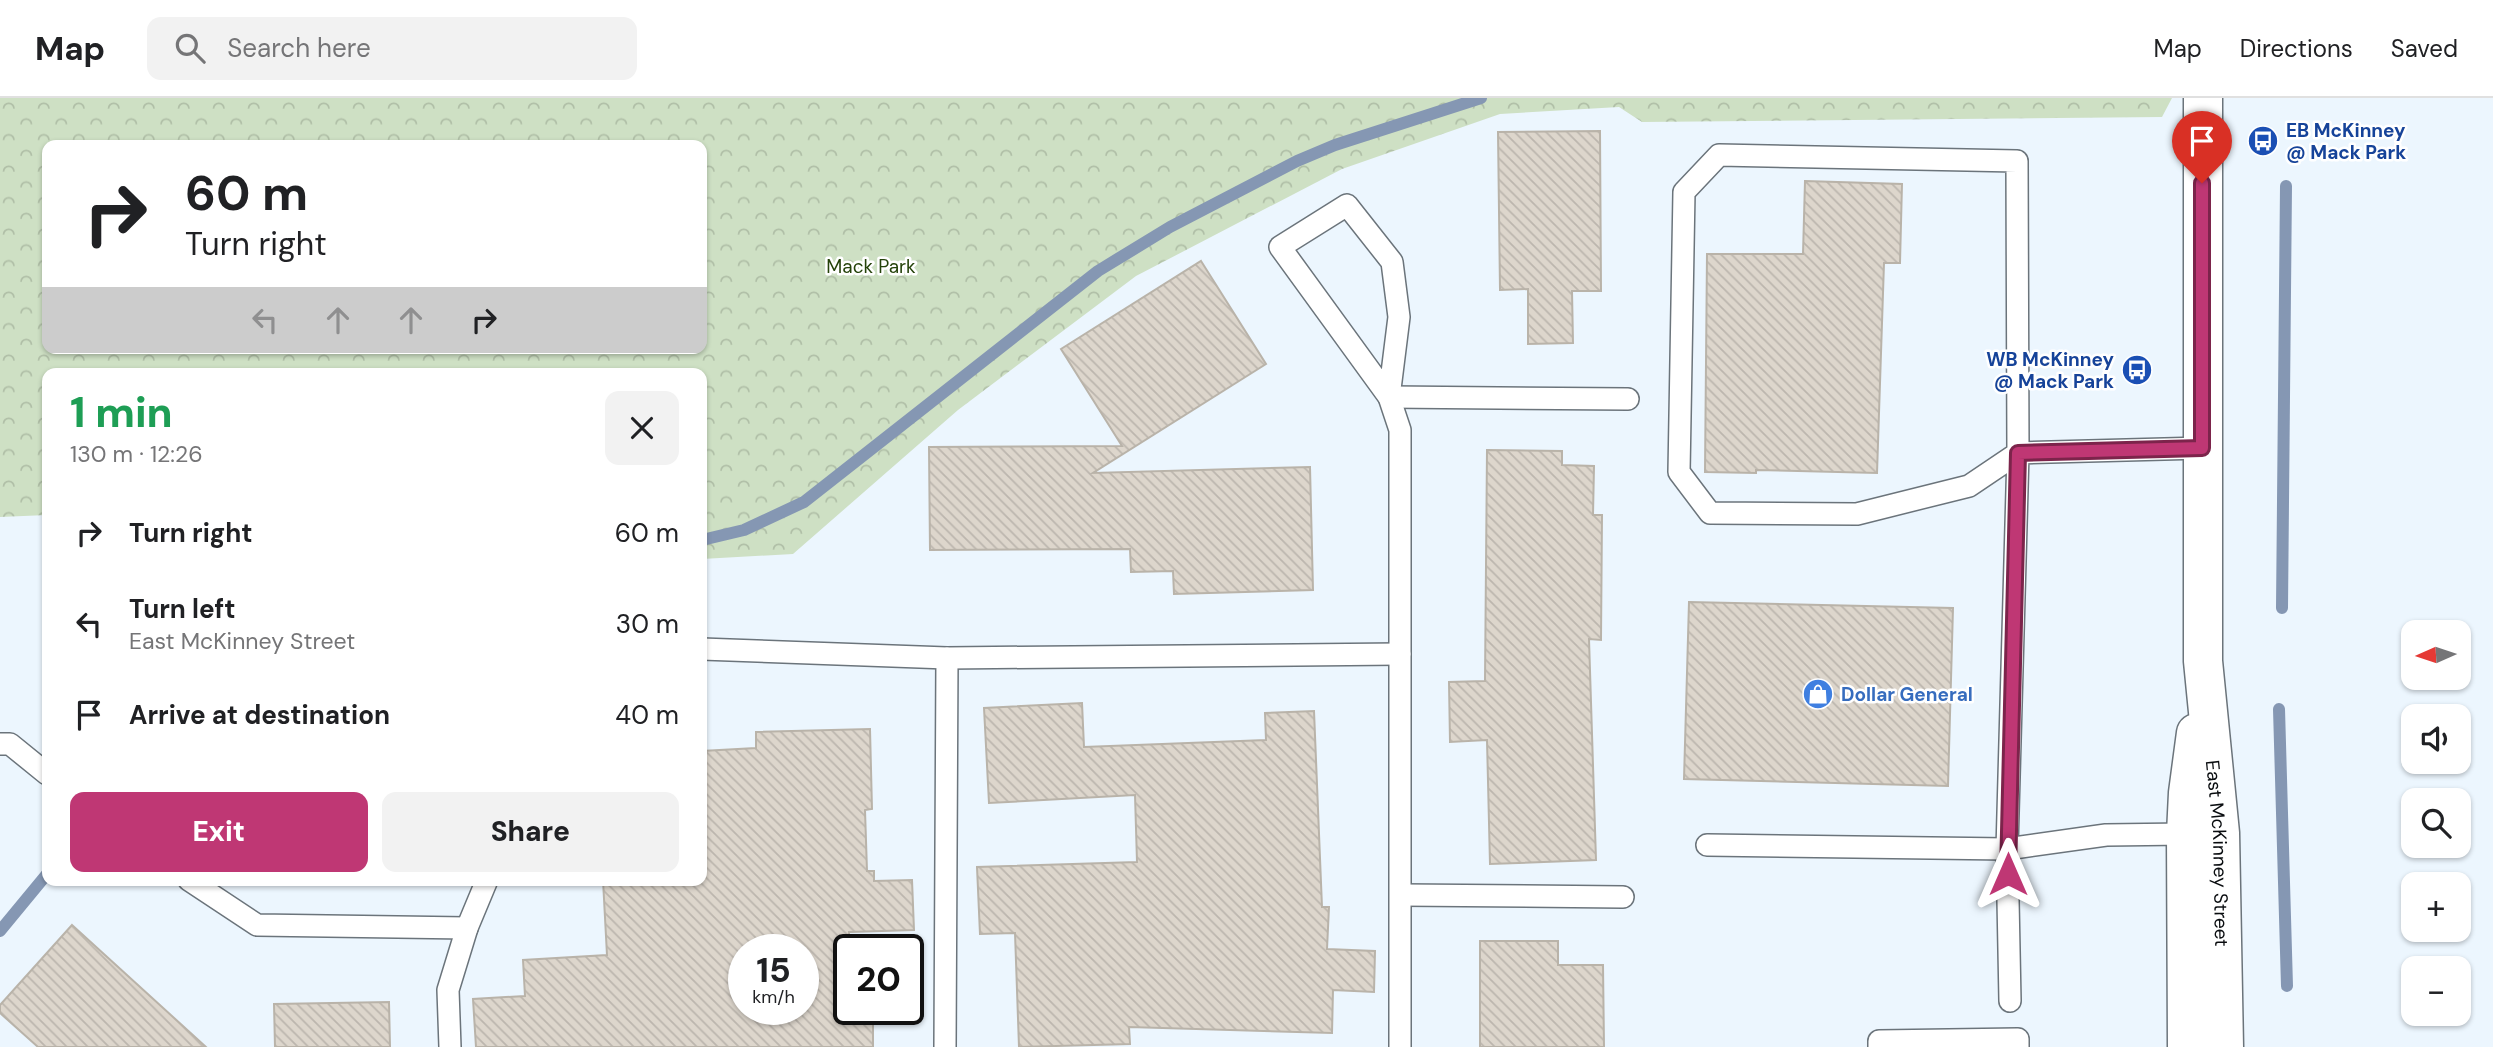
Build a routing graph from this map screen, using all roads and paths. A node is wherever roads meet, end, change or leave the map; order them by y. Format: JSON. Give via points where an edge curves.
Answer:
{"nodes":[{"id":1,"x":2203,"y":98,"type":"edge"},
{"id":2,"x":1389,"y":397,"type":"junction"},
{"id":3,"x":1628,"y":399,"type":"dead end"},
{"id":4,"x":2202,"y":448,"type":"junction"},
{"id":5,"x":2018,"y":453,"type":"junction"},
{"id":6,"x":707,"y":649,"type":"edge"},
{"id":7,"x":1400,"y":654,"type":"junction"},
{"id":8,"x":947,"y":658,"type":"junction"},
{"id":9,"x":2203,"y":661,"type":"junction"},
{"id":10,"x":0,"y":744,"type":"edge"},
{"id":11,"x":42,"y":770,"type":"edge"},
{"id":12,"x":2186,"y":835,"type":"junction"},
{"id":13,"x":1707,"y":845,"type":"dead end"},
{"id":14,"x":2007,"y":849,"type":"junction"},
{"id":15,"x":198,"y":886,"type":"edge"},
{"id":16,"x":484,"y":886,"type":"edge"},
{"id":17,"x":1402,"y":895,"type":"junction"},
{"id":18,"x":1623,"y":897,"type":"dead end"},
{"id":19,"x":467,"y":928,"type":"junction"},
{"id":20,"x":2010,"y":1002,"type":"dead end"},
{"id":21,"x":450,"y":1047,"type":"edge"},
{"id":22,"x":945,"y":1047,"type":"edge"},
{"id":23,"x":1400,"y":1047,"type":"edge"},
{"id":24,"x":1879,"y":1047,"type":"edge"},
{"id":25,"x":2018,"y":1047,"type":"edge"},
{"id":26,"x":2186,"y":1047,"type":"edge"},
{"id":27,"x":2224,"y":1047,"type":"edge"}],
"edges":[{"from":1,"to":4,"type":"main road","name":"East McKinney Street"},
{"from":2,"to":2,"type":"lane","via":[[1399,317],[1392,262],[1347,205],[1280,247]]},
{"from":2,"to":3,"type":"lane"},
{"from":2,"to":7,"type":"lane","via":[[1401,430]]},
{"from":4,"to":5,"type":"lane"},
{"from":4,"to":9,"type":"main road","name":"East McKinney Street"},
{"from":5,"to":5,"type":"lane","via":[[1969,486],[1857,514],[1710,513],[1679,472],[1684,192],[1718,155],[2017,161]]},
{"from":5,"to":14,"type":"lane"},
{"from":6,"to":8,"type":"lane"},
{"from":7,"to":8,"type":"lane"},
{"from":7,"to":17,"type":"lane"},
{"from":8,"to":22,"type":"lane"},
{"from":9,"to":12,"type":"main road","name":"East McKinney Street"},
{"from":9,"to":27,"type":"main road","name":"East McKinney Street","via":[[2220,833]]},
{"from":10,"to":11,"type":"lane","via":[[10,744]]},
{"from":12,"to":14,"type":"lane","via":[[2106,835]]},
{"from":12,"to":26,"type":"main road","name":"East McKinney Street"},
{"from":13,"to":14,"type":"lane"},
{"from":14,"to":20,"type":"lane"},
{"from":15,"to":19,"type":"lane","via":[[257,925]]},
{"from":16,"to":19,"type":"lane"},
{"from":17,"to":18,"type":"lane"},
{"from":17,"to":23,"type":"lane"},
{"from":19,"to":21,"type":"lane","via":[[448,990]]},
{"from":24,"to":25,"type":"lane","via":[[1879,1041],[2018,1039]]}]}
